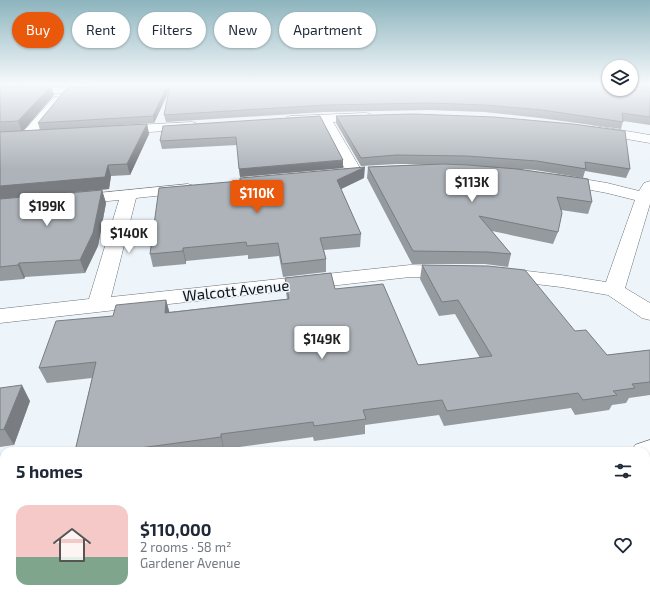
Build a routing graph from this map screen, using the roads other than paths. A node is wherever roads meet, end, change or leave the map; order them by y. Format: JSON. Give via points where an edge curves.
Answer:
{"nodes":[{"id":1,"x":47,"y":112,"type":"edge"},
{"id":2,"x":378,"y":116,"type":"edge"},
{"id":3,"x":325,"y":118,"type":"junction"},
{"id":4,"x":278,"y":121,"type":"edge"},
{"id":5,"x":208,"y":125,"type":"edge"},
{"id":6,"x":585,"y":129,"type":"edge"},
{"id":7,"x":106,"y":131,"type":"edge"},
{"id":8,"x":43,"y":135,"type":"edge"},
{"id":9,"x":27,"y":136,"type":"junction"},
{"id":10,"x":14,"y":137,"type":"edge"},
{"id":11,"x":650,"y":139,"type":"edge"},
{"id":12,"x":371,"y":172,"type":"edge"},
{"id":13,"x":544,"y":178,"type":"edge"},
{"id":14,"x":199,"y":188,"type":"edge"},
{"id":15,"x":647,"y":192,"type":"edge"},
{"id":16,"x":129,"y":195,"type":"junction"},
{"id":17,"x":61,"y":200,"type":"edge"},
{"id":18,"x":614,"y":290,"type":"junction"},
{"id":19,"x":98,"y":306,"type":"junction"},
{"id":20,"x":650,"y":312,"type":"edge"},
{"id":21,"x":0,"y":316,"type":"edge"}],
"edges":[{"from":1,"to":9,"type":"street"},
{"from":2,"to":3,"type":"street"},
{"from":3,"to":4,"type":"street"},
{"from":3,"to":12,"type":"street","via":[[347,174]]},
{"from":5,"to":7,"type":"street"},
{"from":6,"to":11,"type":"street"},
{"from":8,"to":9,"type":"street"},
{"from":9,"to":10,"type":"street"},
{"from":13,"to":15,"type":"street"},
{"from":14,"to":16,"type":"street"},
{"from":15,"to":18,"type":"street"},
{"from":16,"to":17,"type":"street"},
{"from":16,"to":19,"type":"street"},
{"from":18,"to":19,"type":"street","name":"Walcott Avenue","via":[[561,281],[477,272],[410,271]]},
{"from":18,"to":20,"type":"street"},
{"from":19,"to":21,"type":"street","name":"Walcott Avenue"}]}
